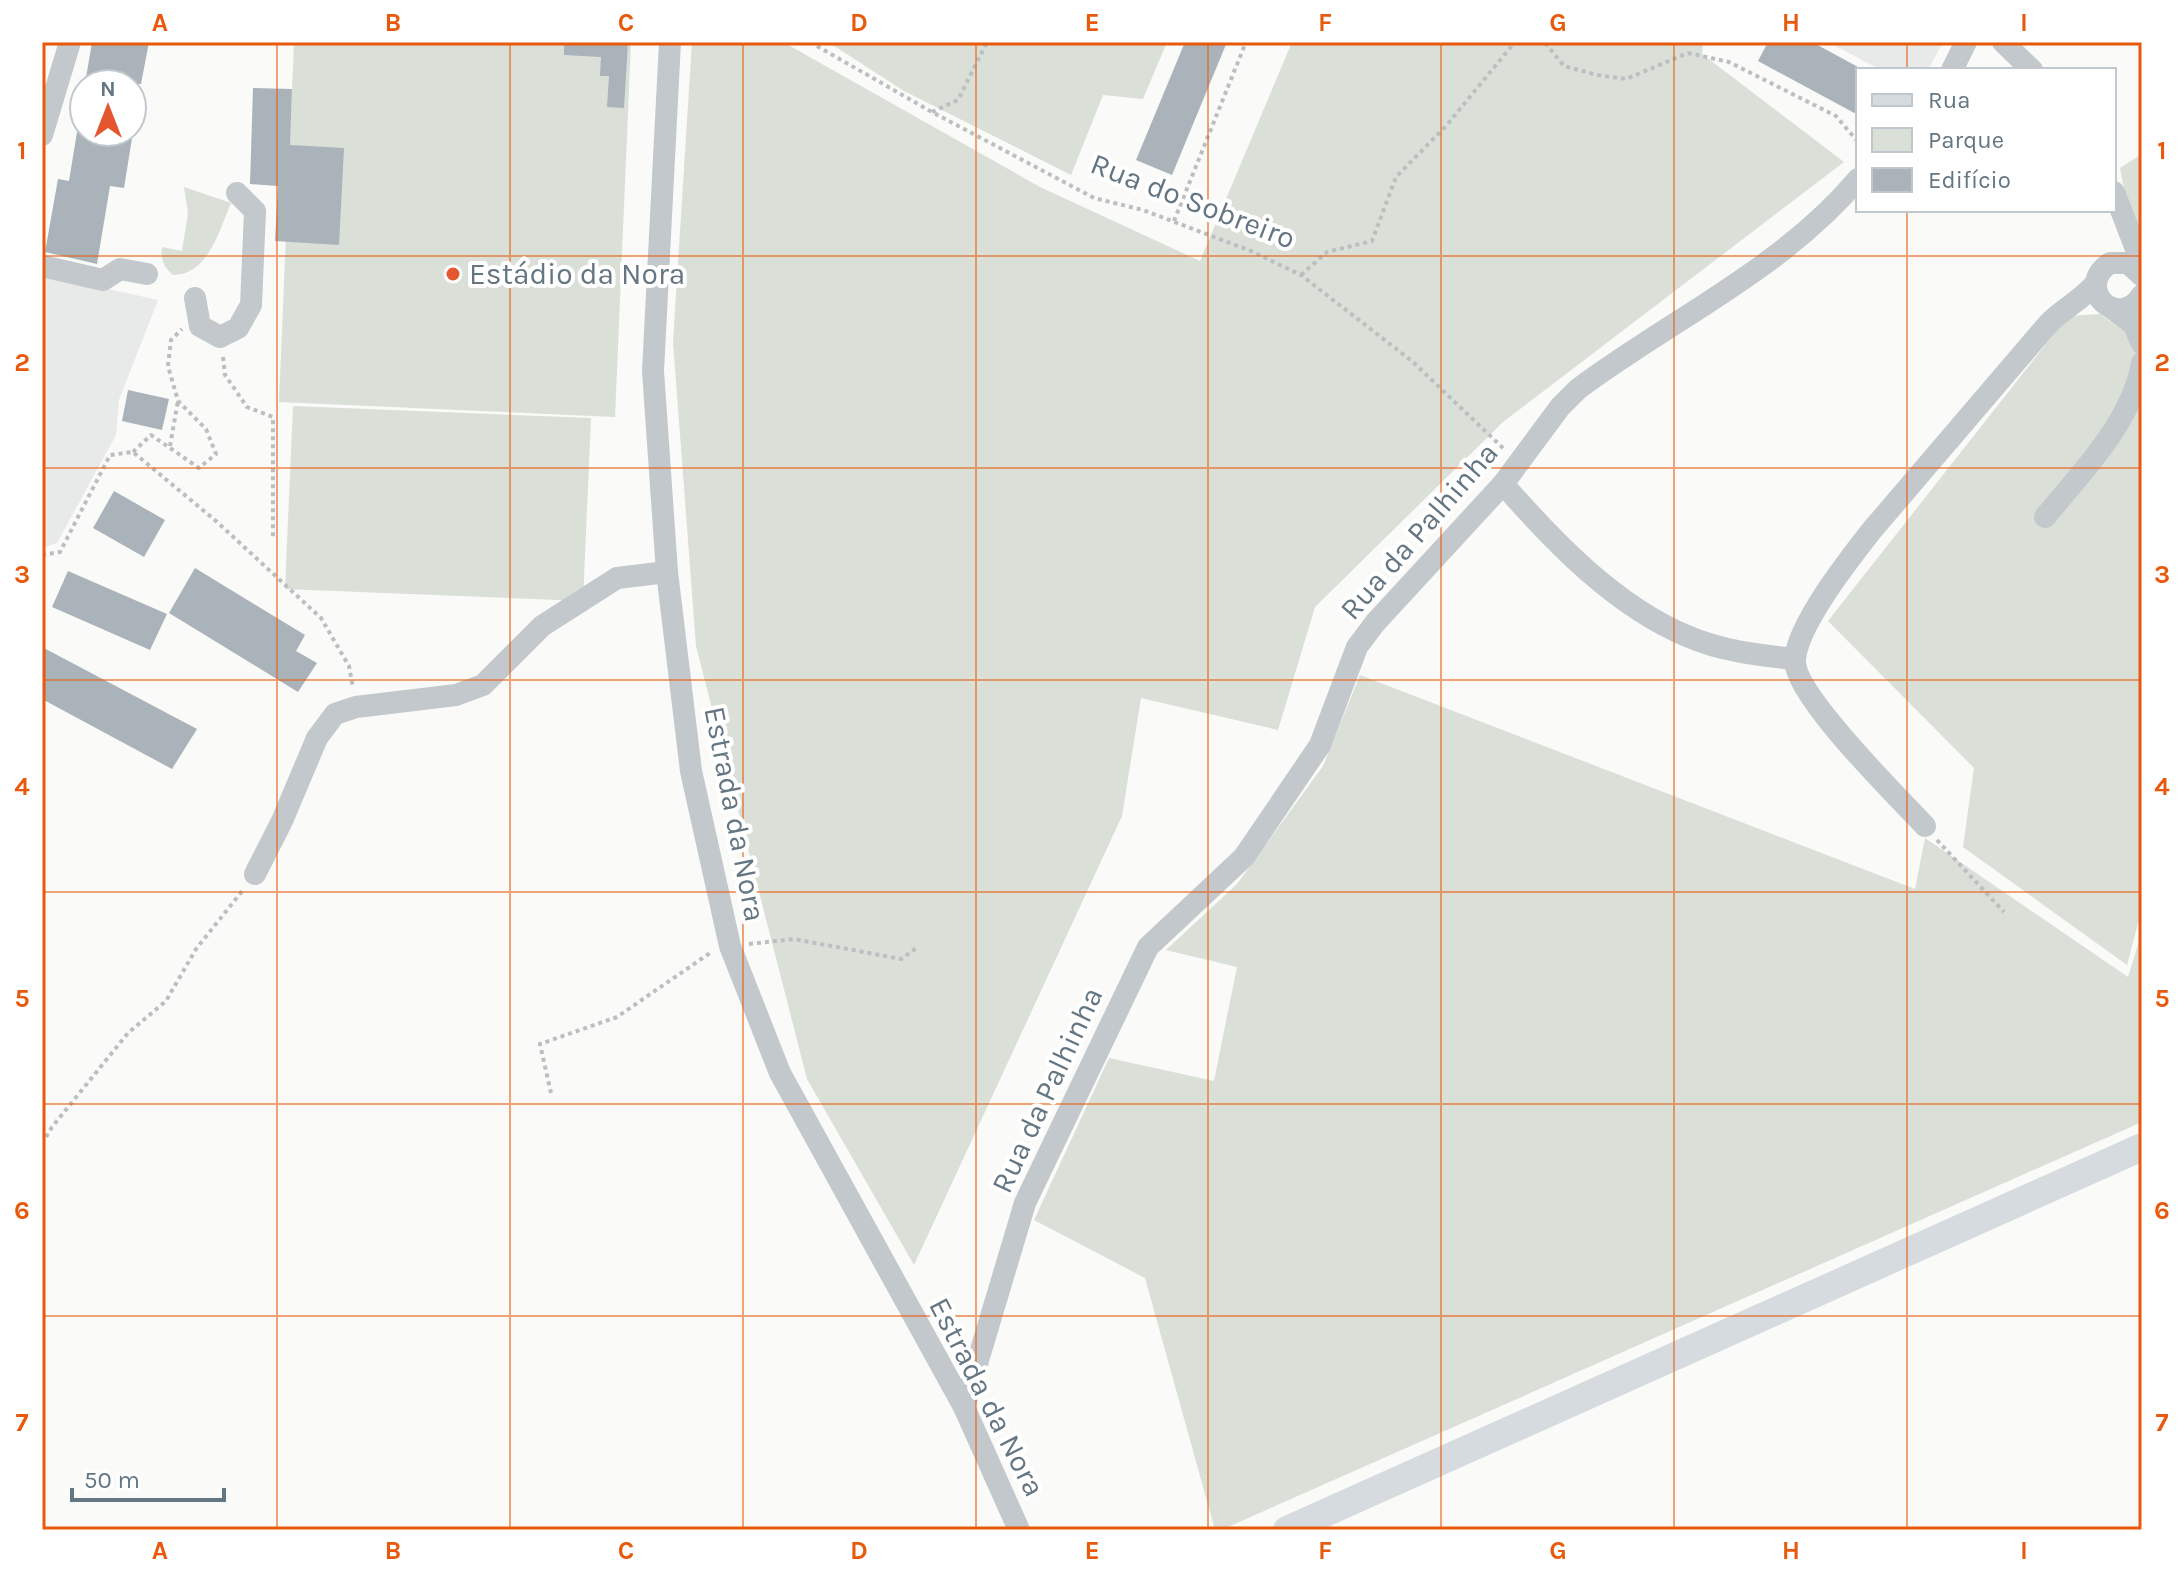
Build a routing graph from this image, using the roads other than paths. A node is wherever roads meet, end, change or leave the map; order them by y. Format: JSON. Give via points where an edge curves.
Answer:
{"nodes":[{"id":1,"x":70,"y":42,"type":"edge"},
{"id":2,"x":670,"y":42,"type":"edge"},
{"id":3,"x":1966,"y":42,"type":"edge"},
{"id":4,"x":2003,"y":42,"type":"edge"},
{"id":5,"x":1953,"y":68,"type":"edge"},
{"id":6,"x":2030,"y":68,"type":"edge"},
{"id":7,"x":42,"y":135,"type":"edge"},
{"id":8,"x":1856,"y":181,"type":"edge"},
{"id":9,"x":237,"y":193,"type":"dead end"},
{"id":10,"x":2116,"y":197,"type":"edge"},
{"id":11,"x":2126,"y":222,"type":"junction"},
{"id":12,"x":2110,"y":263,"type":"junction"},
{"id":13,"x":42,"y":266,"type":"edge"},
{"id":14,"x":147,"y":274,"type":"dead end"},
{"id":15,"x":2142,"y":275,"type":"edge"},
{"id":16,"x":2096,"y":283,"type":"junction"},
{"id":17,"x":2142,"y":295,"type":"edge"},
{"id":18,"x":195,"y":298,"type":"road end"},
{"id":19,"x":2064,"y":307,"type":"junction"},
{"id":20,"x":2111,"y":308,"type":"junction"},
{"id":21,"x":2142,"y":344,"type":"edge"},
{"id":22,"x":2142,"y":363,"type":"edge"},
{"id":23,"x":1503,"y":484,"type":"junction"},
{"id":24,"x":2045,"y":517,"type":"dead end"},
{"id":25,"x":667,"y":572,"type":"junction"},
{"id":26,"x":1795,"y":659,"type":"junction"},
{"id":27,"x":1925,"y":826,"type":"road end"},
{"id":28,"x":255,"y":874,"type":"road end"},
{"id":29,"x":2142,"y":1147,"type":"edge"},
{"id":30,"x":964,"y":1407,"type":"junction"},
{"id":31,"x":1019,"y":1530,"type":"edge"},
{"id":32,"x":1287,"y":1530,"type":"edge"}],
"edges":[{"from":1,"to":7,"type":"street"},
{"from":2,"to":25,"type":"street","name":"Estrada da Nora","via":[[653,371]]},
{"from":3,"to":5,"type":"street"},
{"from":4,"to":6,"type":"street"},
{"from":8,"to":23,"type":"street","name":"Rua da Palhinha","via":[[1765,266],[1578,389]]},
{"from":9,"to":18,"type":"street","via":[[255,211],[251,305],[238,328],[220,337],[200,326]]},
{"from":10,"to":11,"type":"street"},
{"from":11,"to":12,"type":"street","via":[[2124,241]]},
{"from":11,"to":15,"type":"street"},
{"from":12,"to":15,"type":"street","via":[[2128,263]]},
{"from":12,"to":16,"type":"street"},
{"from":13,"to":14,"type":"street","via":[[103,280],[120,269]]},
{"from":16,"to":19,"type":"street"},
{"from":16,"to":20,"type":"street","via":[[2098,297]]},
{"from":17,"to":20,"type":"street","via":[[2127,309]]},
{"from":19,"to":20,"type":"street","via":[[2084,302]]},
{"from":19,"to":26,"type":"street","via":[[1851,556],[1798,642]]},
{"from":20,"to":21,"type":"street","via":[[2134,325]]},
{"from":22,"to":24,"type":"street","via":[[2115,430]]},
{"from":23,"to":26,"type":"street","via":[[1548,535],[1636,610],[1700,641]]},
{"from":23,"to":30,"type":"street","name":"Rua da Palhinha","via":[[1357,647],[1320,745],[1244,857],[1148,947],[1025,1203]]},
{"from":25,"to":28,"type":"street","via":[[617,578],[542,626],[483,685],[456,695],[335,714],[317,738]]},
{"from":25,"to":30,"type":"street","name":"Estrada da Nora","via":[[691,771],[730,946],[780,1073]]},
{"from":26,"to":27,"type":"street","via":[[1796,674],[1834,726]]},
{"from":29,"to":32,"type":"main road"},
{"from":30,"to":31,"type":"street","name":"Estrada da Nora"}]}
